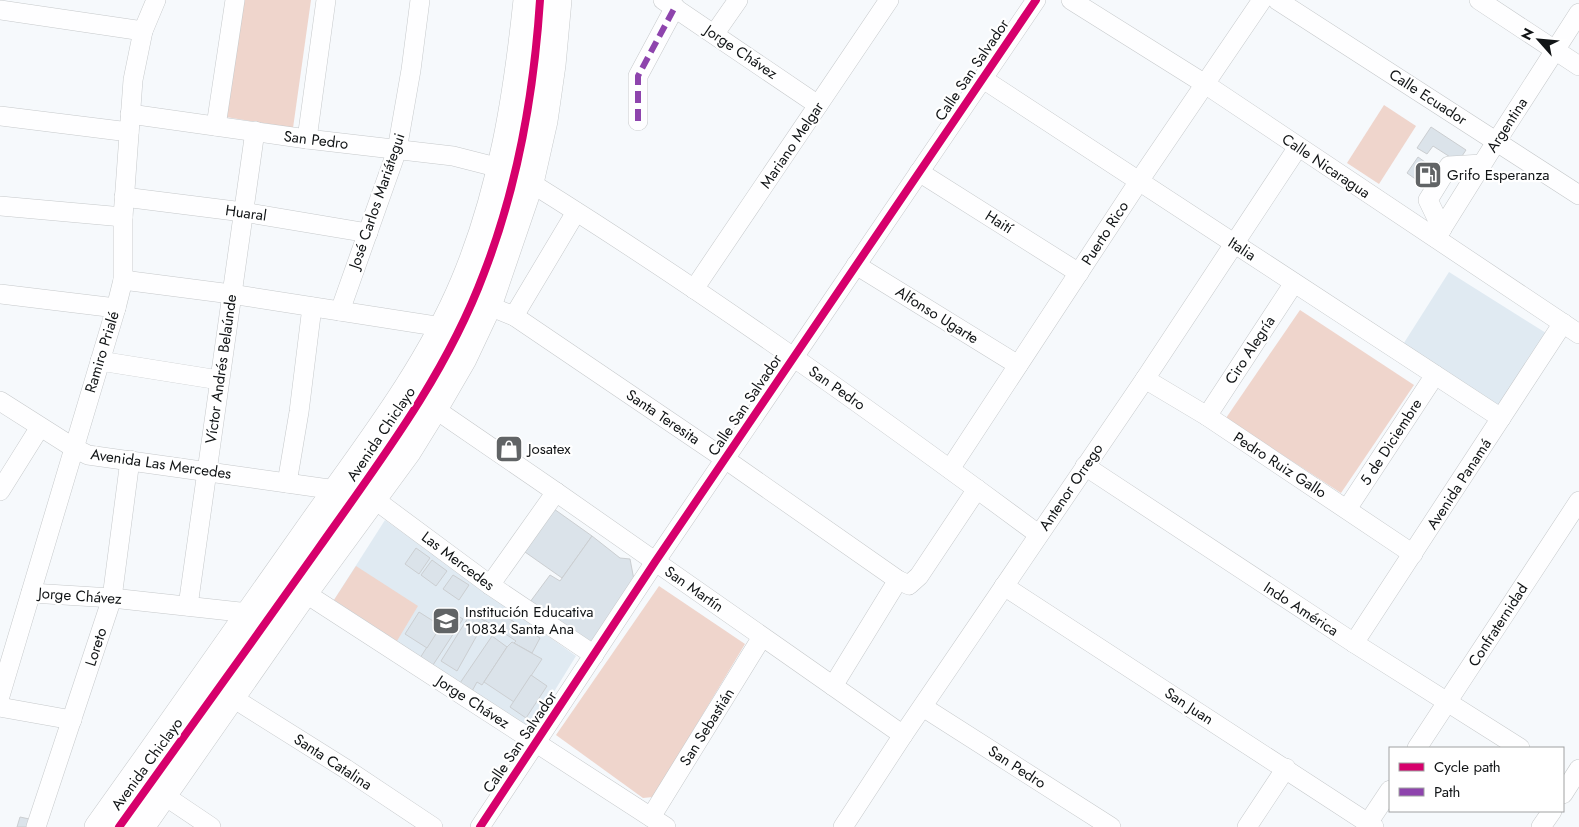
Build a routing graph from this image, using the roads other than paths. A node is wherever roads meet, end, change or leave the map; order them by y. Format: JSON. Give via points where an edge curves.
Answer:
{"nodes":[{"id":1,"x":156,"y":0,"type":"edge"},
{"id":2,"x":235,"y":0,"type":"edge"},
{"id":3,"x":326,"y":0,"type":"edge"},
{"id":4,"x":420,"y":0,"type":"edge"},
{"id":5,"x":526,"y":0,"type":"edge"},
{"id":6,"x":540,"y":0,"type":"edge"},
{"id":7,"x":559,"y":0,"type":"edge"},
{"id":8,"x":738,"y":0,"type":"edge"},
{"id":9,"x":889,"y":0,"type":"edge"},
{"id":10,"x":1036,"y":0,"type":"edge"},
{"id":11,"x":1071,"y":0,"type":"edge"},
{"id":12,"x":1262,"y":0,"type":"edge"},
{"id":13,"x":1277,"y":0,"type":"edge"},
{"id":14,"x":1479,"y":0,"type":"edge"},
{"id":15,"x":669,"y":4,"type":"edge"},
{"id":16,"x":0,"y":10,"type":"edge"},
{"id":17,"x":1579,"y":14,"type":"edge"},
{"id":18,"x":143,"y":31,"type":"junction"},
{"id":19,"x":715,"y":33,"type":"junction"},
{"id":20,"x":1555,"y":51,"type":"junction"},
{"id":21,"x":1577,"y":63,"type":"edge"},
{"id":22,"x":983,"y":79,"type":"junction"},
{"id":23,"x":1205,"y":84,"type":"junction"},
{"id":24,"x":818,"y":105,"type":"junction"},
{"id":25,"x":0,"y":116,"type":"edge"},
{"id":26,"x":638,"y":121,"type":"dead end"},
{"id":27,"x":129,"y":123,"type":"junction"},
{"id":28,"x":216,"y":126,"type":"junction"},
{"id":29,"x":255,"y":131,"type":"junction"},
{"id":30,"x":307,"y":139,"type":"junction"},
{"id":31,"x":1496,"y":142,"type":"junction"},
{"id":32,"x":1298,"y":147,"type":"junction"},
{"id":33,"x":397,"y":150,"type":"junction"},
{"id":34,"x":1482,"y":164,"type":"junction"},
{"id":35,"x":500,"y":168,"type":"junction"},
{"id":36,"x":919,"y":172,"type":"junction"},
{"id":37,"x":1139,"y":181,"type":"junction"},
{"id":38,"x":531,"y":183,"type":"junction"},
{"id":39,"x":1579,"y":195,"type":"edge"},
{"id":40,"x":124,"y":197,"type":"junction"},
{"id":41,"x":0,"y":206,"type":"edge"},
{"id":42,"x":243,"y":212,"type":"junction"},
{"id":43,"x":576,"y":212,"type":"junction"},
{"id":44,"x":123,"y":217,"type":"junction"},
{"id":45,"x":368,"y":232,"type":"junction"},
{"id":46,"x":1439,"y":234,"type":"junction"},
{"id":47,"x":1234,"y":244,"type":"junction"},
{"id":48,"x":856,"y":265,"type":"junction"},
{"id":49,"x":1079,"y":273,"type":"junction"},
{"id":50,"x":122,"y":280,"type":"junction"},
{"id":51,"x":1294,"y":283,"type":"junction"},
{"id":52,"x":694,"y":289,"type":"junction"},
{"id":53,"x":0,"y":294,"type":"edge"},
{"id":54,"x":231,"y":294,"type":"junction"},
{"id":55,"x":489,"y":306,"type":"junction"},
{"id":56,"x":312,"y":307,"type":"junction"},
{"id":57,"x":116,"y":308,"type":"junction"},
{"id":58,"x":340,"y":311,"type":"junction"},
{"id":59,"x":514,"y":316,"type":"junction"},
{"id":60,"x":1563,"y":323,"type":"junction"},
{"id":61,"x":442,"y":327,"type":"junction"},
{"id":62,"x":1579,"y":334,"type":"edge"},
{"id":63,"x":794,"y":357,"type":"junction"},
{"id":64,"x":100,"y":362,"type":"junction"},
{"id":65,"x":1018,"y":365,"type":"junction"},
{"id":66,"x":1435,"y":375,"type":"junction"},
{"id":67,"x":1145,"y":379,"type":"junction"},
{"id":68,"x":220,"y":380,"type":"junction"},
{"id":69,"x":0,"y":401,"type":"edge"},
{"id":70,"x":435,"y":409,"type":"junction"},
{"id":71,"x":1207,"y":416,"type":"junction"},
{"id":72,"x":1501,"y":418,"type":"junction"},
{"id":73,"x":40,"y":427,"type":"junction"},
{"id":74,"x":74,"y":448,"type":"junction"},
{"id":75,"x":725,"y":459,"type":"junction"},
{"id":76,"x":130,"y":460,"type":"junction"},
{"id":77,"x":1085,"y":466,"type":"junction"},
{"id":78,"x":950,"y":469,"type":"junction"},
{"id":79,"x":207,"y":470,"type":"junction"},
{"id":80,"x":287,"y":483,"type":"junction"},
{"id":81,"x":977,"y":489,"type":"junction"},
{"id":82,"x":336,"y":490,"type":"junction"},
{"id":83,"x":0,"y":491,"type":"edge"},
{"id":84,"x":556,"y":492,"type":"junction"},
{"id":85,"x":374,"y":498,"type":"junction"},
{"id":86,"x":1579,"y":501,"type":"edge"},
{"id":87,"x":1348,"y":509,"type":"junction"},
{"id":88,"x":1038,"y":534,"type":"junction"},
{"id":89,"x":1413,"y":554,"type":"junction"},
{"id":90,"x":655,"y":562,"type":"junction"},
{"id":91,"x":904,"y":583,"type":"junction"},
{"id":92,"x":490,"y":585,"type":"junction"},
{"id":93,"x":1004,"y":586,"type":"junction"},
{"id":94,"x":31,"y":593,"type":"junction"},
{"id":95,"x":306,"y":593,"type":"junction"},
{"id":96,"x":112,"y":598,"type":"junction"},
{"id":97,"x":188,"y":606,"type":"junction"},
{"id":98,"x":249,"y":613,"type":"junction"},
{"id":99,"x":762,"y":637,"type":"junction"},
{"id":100,"x":1354,"y":643,"type":"junction"},
{"id":101,"x":594,"y":655,"type":"junction"},
{"id":102,"x":833,"y":686,"type":"junction"},
{"id":103,"x":0,"y":696,"type":"edge"},
{"id":104,"x":233,"y":698,"type":"junction"},
{"id":105,"x":1447,"y":702,"type":"junction"},
{"id":106,"x":0,"y":707,"type":"edge"},
{"id":107,"x":923,"y":707,"type":"junction"},
{"id":108,"x":72,"y":720,"type":"junction"},
{"id":109,"x":903,"y":735,"type":"junction"},
{"id":110,"x":536,"y":743,"type":"junction"},
{"id":111,"x":1418,"y":747,"type":"edge"},
{"id":112,"x":1518,"y":747,"type":"edge"},
{"id":113,"x":1286,"y":768,"type":"junction"},
{"id":114,"x":1389,"y":792,"type":"edge"},
{"id":115,"x":165,"y":796,"type":"junction"},
{"id":116,"x":1551,"y":812,"type":"edge"},
{"id":117,"x":659,"y":822,"type":"edge"},
{"id":118,"x":851,"y":824,"type":"edge"},
{"id":119,"x":1371,"y":825,"type":"edge"},
{"id":120,"x":36,"y":827,"type":"edge"},
{"id":121,"x":97,"y":827,"type":"edge"},
{"id":122,"x":119,"y":827,"type":"edge"},
{"id":123,"x":142,"y":827,"type":"edge"},
{"id":124,"x":211,"y":827,"type":"edge"},
{"id":125,"x":433,"y":827,"type":"edge"},
{"id":126,"x":480,"y":827,"type":"edge"},
{"id":127,"x":1111,"y":827,"type":"edge"},
{"id":128,"x":1247,"y":827,"type":"edge"},
{"id":129,"x":1542,"y":827,"type":"edge"}],
"edges":[{"from":1,"to":18,"type":"street","name":"Ramiro Prialé"},
{"from":2,"to":28,"type":"street"},
{"from":3,"to":30,"type":"street"},
{"from":4,"to":33,"type":"street","name":"José Carlos Mariátegui"},
{"from":5,"to":35,"type":"main road","name":"Avenida Chiclayo","via":[[519,68]]},
{"from":6,"to":122,"type":"street","name":"Avenida Chiclayo","via":[[534,80],[515,174],[484,274],[453,343],[434,380],[393,444]]},
{"from":7,"to":38,"type":"main road","name":"Avenida Chiclayo","via":[[545,120]]},
{"from":8,"to":19,"type":"street"},
{"from":9,"to":24,"type":"street","name":"Mariano Melgar"},
{"from":10,"to":22,"type":"street","name":"Calle San Salvador"},
{"from":11,"to":23,"type":"street","name":"Calle Nicaragua"},
{"from":12,"to":23,"type":"street","name":"Puerto Rico"},
{"from":13,"to":31,"type":"street","name":"Calle Ecuador"},
{"from":14,"to":20,"type":"street"},
{"from":15,"to":19,"type":"street","name":"Jorge Chávez"},
{"from":15,"to":26,"type":"street","via":[[638,76]]},
{"from":16,"to":18,"type":"street"},
{"from":17,"to":20,"type":"street","name":"Argentina"},
{"from":18,"to":27,"type":"street","name":"Ramiro Prialé","via":[[133,80]]},
{"from":19,"to":24,"type":"street","name":"Jorge Chávez"},
{"from":20,"to":21,"type":"street"},
{"from":20,"to":31,"type":"street","name":"Argentina"},
{"from":22,"to":36,"type":"street","name":"Calle San Salvador"},
{"from":22,"to":37,"type":"street","name":"Italia"},
{"from":23,"to":32,"type":"street","name":"Calle Nicaragua"},
{"from":23,"to":37,"type":"street","name":"Puerto Rico"},
{"from":24,"to":52,"type":"street","name":"Mariano Melgar"},
{"from":25,"to":27,"type":"street","name":"San Pedro"},
{"from":27,"to":28,"type":"street","name":"San Pedro"},
{"from":27,"to":40,"type":"street","name":"Ramiro Prialé"},
{"from":28,"to":29,"type":"street","name":"San Pedro"},
{"from":29,"to":30,"type":"street","name":"San Pedro"},
{"from":29,"to":42,"type":"street","name":"Víctor Andrés Belaúnde"},
{"from":30,"to":33,"type":"street","name":"San Pedro"},
{"from":31,"to":34,"type":"street","name":"Argentina"},
{"from":31,"to":39,"type":"street","name":"Calle Ecuador"},
{"from":32,"to":46,"type":"street","name":"Calle Nicaragua"},
{"from":32,"to":47,"type":"street","name":"Antenor Orrego"},
{"from":33,"to":35,"type":"street","name":"San Pedro","via":[[454,156]]},
{"from":33,"to":45,"type":"street","name":"José Carlos Mariátegui"},
{"from":34,"to":46,"type":"street","name":"Argentina"},
{"from":34,"to":46,"type":"street","via":[[1449,166],[1428,200]]},
{"from":35,"to":61,"type":"main road","name":"Avenida Chiclayo","via":[[463,282]]},
{"from":36,"to":48,"type":"street","name":"Calle San Salvador"},
{"from":36,"to":49,"type":"street","name":"Haití"},
{"from":37,"to":47,"type":"street","name":"Italia"},
{"from":37,"to":49,"type":"street","name":"Puerto Rico"},
{"from":38,"to":43,"type":"street","name":"San Pedro"},
{"from":38,"to":55,"type":"main road","name":"Avenida Chiclayo"},
{"from":40,"to":42,"type":"street","name":"Huaral"},
{"from":40,"to":44,"type":"street","name":"Ramiro Prialé"},
{"from":41,"to":44,"type":"street"},
{"from":42,"to":45,"type":"street","name":"Huaral"},
{"from":42,"to":54,"type":"street","name":"Víctor Andrés Belaúnde"},
{"from":43,"to":52,"type":"street","name":"San Pedro"},
{"from":43,"to":59,"type":"street"},
{"from":44,"to":50,"type":"street","name":"Ramiro Prialé"},
{"from":45,"to":58,"type":"street","name":"José Carlos Mariátegui"},
{"from":46,"to":60,"type":"street","name":"Calle Nicaragua"},
{"from":47,"to":51,"type":"street","name":"Italia"},
{"from":47,"to":67,"type":"street","name":"Antenor Orrego"},
{"from":48,"to":63,"type":"street","name":"Calle San Salvador"},
{"from":48,"to":65,"type":"street","name":"Alfonso Ugarte"},
{"from":49,"to":65,"type":"street","name":"Puerto Rico"},
{"from":50,"to":54,"type":"street"},
{"from":50,"to":57,"type":"street","name":"Ramiro Prialé"},
{"from":51,"to":66,"type":"street","name":"Italia"},
{"from":51,"to":71,"type":"street","name":"Ciro Alegría"},
{"from":52,"to":63,"type":"street","name":"San Pedro"},
{"from":53,"to":57,"type":"street"},
{"from":54,"to":56,"type":"street"},
{"from":54,"to":68,"type":"street","name":"Víctor Andrés Belaúnde"},
{"from":55,"to":59,"type":"street","name":"Santa Teresita"},
{"from":55,"to":70,"type":"main road","name":"Avenida Chiclayo"},
{"from":56,"to":58,"type":"street"},
{"from":56,"to":80,"type":"street"},
{"from":57,"to":64,"type":"street","name":"Ramiro Prialé"},
{"from":58,"to":61,"type":"street"},
{"from":59,"to":75,"type":"street","name":"Santa Teresita"},
{"from":60,"to":62,"type":"street","name":"Calle Nicaragua"},
{"from":60,"to":72,"type":"street","name":"Avenida Panamá"},
{"from":61,"to":82,"type":"main road","name":"Avenida Chiclayo","via":[[410,382]]},
{"from":63,"to":75,"type":"street","name":"Calle San Salvador"},
{"from":63,"to":78,"type":"street","name":"San Pedro"},
{"from":64,"to":68,"type":"street"},
{"from":64,"to":74,"type":"street","name":"Ramiro Prialé"},
{"from":65,"to":78,"type":"street","name":"Puerto Rico"},
{"from":66,"to":72,"type":"street","name":"Italia"},
{"from":66,"to":87,"type":"street","name":"5 de Diciembre"},
{"from":67,"to":71,"type":"street","name":"Pedro Ruiz Gallo"},
{"from":67,"to":77,"type":"street","name":"Antenor Orrego"},
{"from":68,"to":79,"type":"street","name":"Víctor Andrés Belaúnde"},
{"from":69,"to":73,"type":"street","name":"Avenida Las Mercedes"},
{"from":70,"to":84,"type":"street","name":"San Martín"},
{"from":70,"to":85,"type":"main road","name":"Avenida Chiclayo"},
{"from":71,"to":87,"type":"street","name":"Pedro Ruiz Gallo"},
{"from":72,"to":89,"type":"street","name":"Avenida Panamá"},
{"from":73,"to":74,"type":"street","name":"Avenida Las Mercedes"},
{"from":73,"to":83,"type":"street"},
{"from":74,"to":76,"type":"street","name":"Avenida Las Mercedes","via":[[88,455]]},
{"from":74,"to":94,"type":"street","name":"Ramiro Prialé"},
{"from":75,"to":90,"type":"street","name":"Calle San Salvador"},
{"from":75,"to":91,"type":"street","name":"Santa Teresita"},
{"from":76,"to":79,"type":"street","name":"Avenida Las Mercedes"},
{"from":76,"to":96,"type":"street","name":"Loreto"},
{"from":77,"to":88,"type":"street","name":"Antenor Orrego"},
{"from":77,"to":100,"type":"street","name":"Indo América"},
{"from":78,"to":81,"type":"street","name":"San Pedro"},
{"from":79,"to":80,"type":"street","name":"Avenida Las Mercedes"},
{"from":79,"to":97,"type":"street","name":"Víctor Andrés Belaúnde"},
{"from":80,"to":82,"type":"street","name":"Avenida Las Mercedes"},
{"from":81,"to":88,"type":"street","name":"San Pedro"},
{"from":81,"to":91,"type":"street","via":[[919,576]]},
{"from":82,"to":98,"type":"main road","name":"Avenida Chiclayo"},
{"from":84,"to":90,"type":"street","name":"San Martín"},
{"from":84,"to":92,"type":"street"},
{"from":85,"to":92,"type":"street","name":"Las Mercedes"},
{"from":85,"to":95,"type":"main road","name":"Avenida Chiclayo"},
{"from":86,"to":105,"type":"street","name":"Confraternidad"},
{"from":87,"to":89,"type":"street","name":"Pedro Ruiz Gallo"},
{"from":88,"to":93,"type":"street","name":"Antenor Orrego"},
{"from":89,"to":100,"type":"street","name":"Avenida Panamá"},
{"from":90,"to":99,"type":"street","name":"San Martín"},
{"from":90,"to":101,"type":"street","name":"Calle San Salvador"},
{"from":91,"to":102,"type":"street"},
{"from":92,"to":101,"type":"street","name":"Las Mercedes"},
{"from":93,"to":107,"type":"street","name":"Antenor Orrego"},
{"from":93,"to":113,"type":"street","name":"San Juan"},
{"from":94,"to":96,"type":"street","name":"Jorge Chávez"},
{"from":94,"to":103,"type":"street","name":"Ramiro Prialé"},
{"from":95,"to":104,"type":"main road","name":"Avenida Chiclayo"},
{"from":95,"to":110,"type":"street","name":"Jorge Chávez"},
{"from":96,"to":97,"type":"street","name":"Jorge Chávez"},
{"from":96,"to":108,"type":"street","name":"Loreto"},
{"from":97,"to":98,"type":"street","name":"Jorge Chávez"},
{"from":98,"to":121,"type":"main road","name":"Avenida Chiclayo"},
{"from":99,"to":102,"type":"street","name":"San Martín"},
{"from":99,"to":117,"type":"street","name":"San Sebastián"},
{"from":100,"to":105,"type":"street","name":"Indo América"},
{"from":101,"to":110,"type":"street","name":"Calle San Salvador"},
{"from":102,"to":109,"type":"street","name":"San Martín"},
{"from":104,"to":115,"type":"main road","name":"Avenida Chiclayo"},
{"from":104,"to":125,"type":"street","name":"Santa Catalina"},
{"from":105,"to":111,"type":"street","name":"Confraternidad"},
{"from":105,"to":112,"type":"street","name":"Indo América"},
{"from":106,"to":108,"type":"street"},
{"from":107,"to":109,"type":"street","name":"Antenor Orrego"},
{"from":107,"to":127,"type":"street","name":"San Pedro"},
{"from":108,"to":120,"type":"street","name":"Loreto"},
{"from":109,"to":118,"type":"street","name":"Antenor Orrego"},
{"from":110,"to":117,"type":"street","name":"Jorge Chávez"},
{"from":110,"to":126,"type":"street","name":"Calle San Salvador"},
{"from":113,"to":119,"type":"street","name":"San Juan"},
{"from":113,"to":128,"type":"street"},
{"from":114,"to":119,"type":"street"},
{"from":115,"to":123,"type":"main road","name":"Avenida Chiclayo"},
{"from":115,"to":124,"type":"street"},
{"from":116,"to":129,"type":"street"}]}
